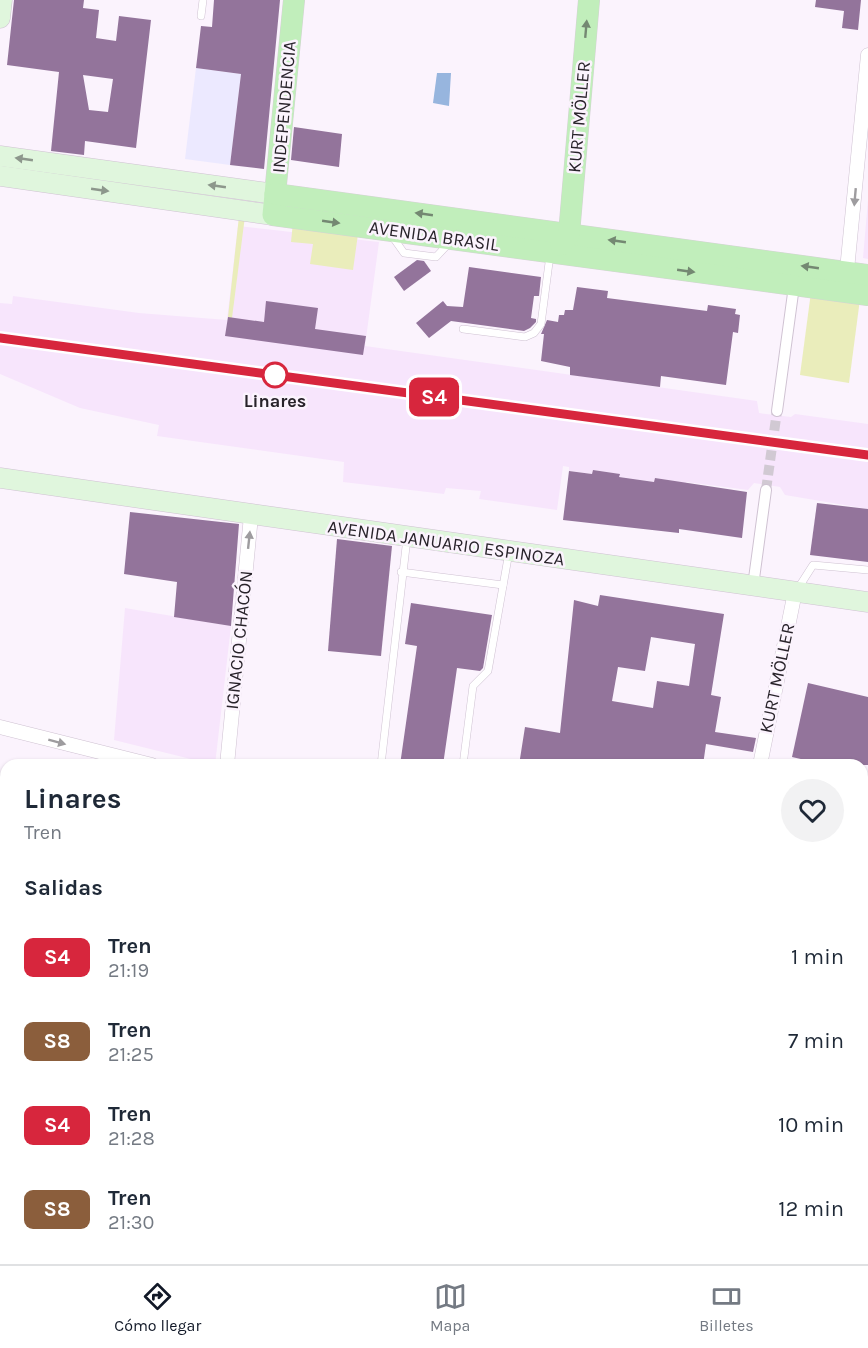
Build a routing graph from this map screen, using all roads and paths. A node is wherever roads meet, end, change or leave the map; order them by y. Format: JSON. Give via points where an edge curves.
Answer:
{"nodes":[{"id":1,"x":2,"y":0,"type":"edge"},
{"id":2,"x":203,"y":0,"type":"edge"},
{"id":3,"x":294,"y":0,"type":"edge"},
{"id":4,"x":588,"y":0,"type":"edge"},
{"id":5,"x":201,"y":16,"type":"dead end"},
{"id":6,"x":0,"y":18,"type":"edge"},
{"id":7,"x":868,"y":55,"type":"edge"},
{"id":8,"x":866,"y":109,"type":"edge"},
{"id":9,"x":0,"y":156,"type":"edge"},
{"id":10,"x":0,"y":176,"type":"edge"},
{"id":11,"x":274,"y":204,"type":"junction"},
{"id":12,"x":569,"y":234,"type":"junction"},
{"id":13,"x":548,"y":252,"type":"junction"},
{"id":14,"x":794,"y":286,"type":"junction"},
{"id":15,"x":860,"y":288,"type":"edge"},
{"id":16,"x":463,"y":329,"type":"dead end"},
{"id":17,"x":777,"y":411,"type":"tunnel mouth"},
{"id":18,"x":0,"y":470,"type":"edge"},
{"id":19,"x":0,"y":478,"type":"edge"},
{"id":20,"x":25,"y":482,"type":"junction"},
{"id":21,"x":766,"y":490,"type":"tunnel mouth"},
{"id":22,"x":251,"y":516,"type":"junction"},
{"id":23,"x":407,"y":537,"type":"junction"},
{"id":24,"x":509,"y":552,"type":"junction"},
{"id":25,"x":868,"y":570,"type":"edge"},
{"id":26,"x":401,"y":572,"type":"junction"},
{"id":27,"x":503,"y":585,"type":"junction"},
{"id":28,"x":753,"y":585,"type":"junction"},
{"id":29,"x":795,"y":592,"type":"junction"},
{"id":30,"x":868,"y":602,"type":"edge"},
{"id":31,"x":0,"y":727,"type":"edge"},
{"id":32,"x":128,"y":759,"type":"edge"},
{"id":33,"x":228,"y":759,"type":"edge"},
{"id":34,"x":382,"y":759,"type":"edge"},
{"id":35,"x":464,"y":759,"type":"edge"},
{"id":36,"x":761,"y":759,"type":"edge"}],
"edges":[{"from":1,"to":6,"type":"main road"},
{"from":2,"to":5,"type":"lane"},
{"from":3,"to":11,"type":"main road","name":"INDEPENDENCIA"},
{"from":12,"to":4,"type":"main road","name":"KURT MÖLLER","one_way":true},
{"from":7,"to":8,"type":"street"},
{"from":8,"to":15,"type":"street","one_way":true},
{"from":11,"to":9,"type":"main road","name":"AVENIDA BRASIL","one_way":true},
{"from":10,"to":11,"type":"main road","name":"AVENIDA BRASIL","one_way":true},
{"from":12,"to":11,"type":"main road","name":"AVENIDA BRASIL","one_way":true},
{"from":11,"to":13,"type":"main road","name":"AVENIDA BRASIL","one_way":true,"via":[[382,229]]},
{"from":12,"to":13,"type":"main road","via":[[561,245]]},
{"from":15,"to":12,"type":"main road","name":"AVENIDA BRASIL","one_way":true},
{"from":13,"to":14,"type":"main road","name":"AVENIDA BRASIL","one_way":true},
{"from":13,"to":16,"type":"lane","via":[[541,324],[534,333],[525,337]]},
{"from":14,"to":15,"type":"main road","name":"AVENIDA BRASIL"},
{"from":14,"to":17,"type":"street"},
{"from":18,"to":20,"type":"main road","name":"AVENIDA JANUARIO ESPINOZA"},
{"from":19,"to":20,"type":"main road","name":"AVENIDA JANUARIO ESPINOZA"},
{"from":20,"to":22,"type":"main road","name":"AVENIDA JANUARIO ESPINOZA"},
{"from":21,"to":28,"type":"street"},
{"from":22,"to":23,"type":"main road","name":"AVENIDA JANUARIO ESPINOZA"},
{"from":33,"to":22,"type":"street","name":"IGNACIO CHACÓN","one_way":true},
{"from":23,"to":24,"type":"main road","name":"AVENIDA JANUARIO ESPINOZA"},
{"from":23,"to":26,"type":"lane"},
{"from":24,"to":27,"type":"lane"},
{"from":24,"to":28,"type":"main road","name":"AVENIDA JANUARIO ESPINOZA"},
{"from":25,"to":29,"type":"lane","via":[[813,565]]},
{"from":26,"to":27,"type":"lane"},
{"from":26,"to":34,"type":"lane"},
{"from":27,"to":35,"type":"lane","via":[[488,671],[473,686]]},
{"from":28,"to":29,"type":"main road","name":"AVENIDA JANUARIO ESPINOZA"},
{"from":29,"to":30,"type":"main road","name":"AVENIDA JANUARIO ESPINOZA"},
{"from":29,"to":36,"type":"street","name":"KURT MÖLLER"},
{"from":31,"to":32,"type":"street","one_way":true}]}
